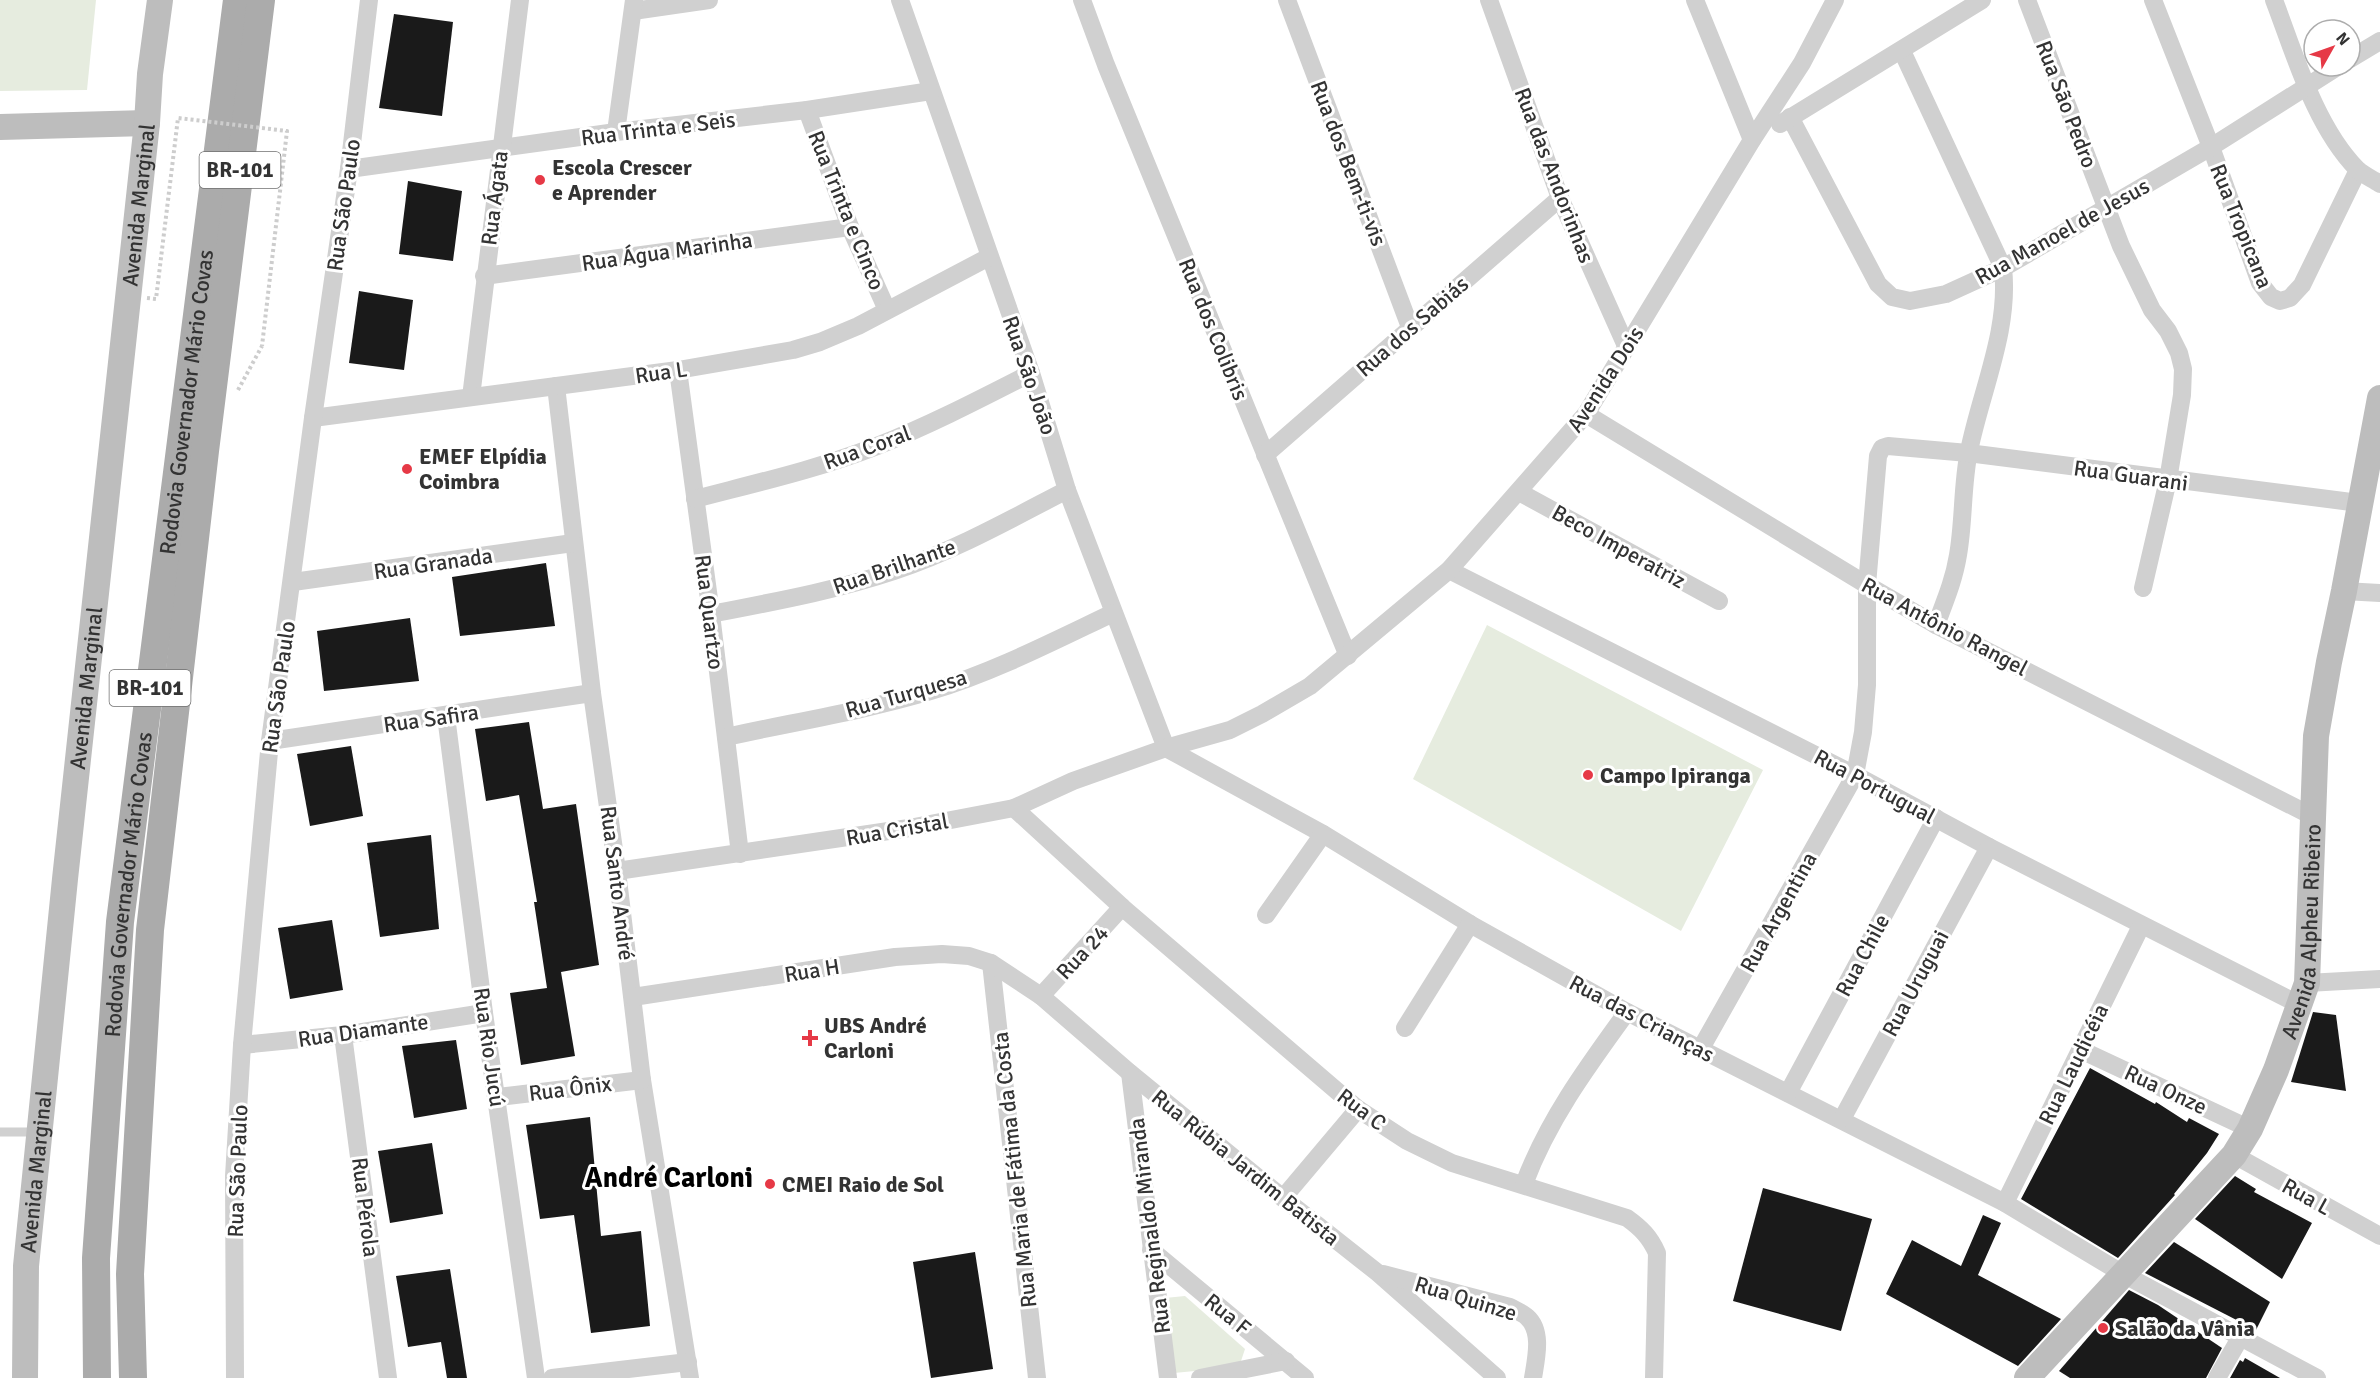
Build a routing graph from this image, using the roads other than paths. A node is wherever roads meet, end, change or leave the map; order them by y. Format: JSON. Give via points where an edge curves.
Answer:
{"nodes":[{"id":1,"x":160,"y":0,"type":"edge"},
{"id":2,"x":237,"y":0,"type":"edge"},
{"id":3,"x":369,"y":0,"type":"edge"},
{"id":4,"x":520,"y":0,"type":"edge"},
{"id":5,"x":709,"y":0,"type":"edge"},
{"id":6,"x":900,"y":0,"type":"edge"},
{"id":7,"x":1082,"y":0,"type":"edge"},
{"id":8,"x":1287,"y":0,"type":"edge"},
{"id":9,"x":1490,"y":0,"type":"edge"},
{"id":10,"x":1695,"y":0,"type":"edge"},
{"id":11,"x":1835,"y":0,"type":"edge"},
{"id":12,"x":1982,"y":0,"type":"edge"},
{"id":13,"x":2027,"y":0,"type":"edge"},
{"id":14,"x":2153,"y":0,"type":"edge"},
{"id":15,"x":2274,"y":0,"type":"edge"},
{"id":16,"x":633,"y":5,"type":"edge"},
{"id":17,"x":261,"y":9,"type":"edge"},
{"id":18,"x":2380,"y":40,"type":"edge"},
{"id":19,"x":1902,"y":51,"type":"junction"},
{"id":20,"x":2362,"y":51,"type":"edge"},
{"id":21,"x":2320,"y":78,"type":"edge"},
{"id":22,"x":2306,"y":87,"type":"junction"},
{"id":23,"x":931,"y":91,"type":"junction"},
{"id":24,"x":807,"y":110,"type":"junction"},
{"id":25,"x":1791,"y":117,"type":"junction"},
{"id":26,"x":147,"y":123,"type":"junction"},
{"id":27,"x":0,"y":127,"type":"edge"},
{"id":28,"x":616,"y":132,"type":"junction"},
{"id":29,"x":1752,"y":140,"type":"junction"},
{"id":30,"x":2211,"y":147,"type":"junction"},
{"id":31,"x":501,"y":148,"type":"junction"},
{"id":32,"x":349,"y":169,"type":"junction"},
{"id":33,"x":2358,"y":170,"type":"junction"},
{"id":34,"x":2380,"y":184,"type":"edge"},
{"id":35,"x":1560,"y":198,"type":"junction"},
{"id":36,"x":2106,"y":208,"type":"junction"},
{"id":37,"x":850,"y":226,"type":"junction"},
{"id":38,"x":989,"y":257,"type":"junction"},
{"id":39,"x":2003,"y":268,"type":"junction"},
{"id":40,"x":484,"y":276,"type":"junction"},
{"id":41,"x":887,"y":310,"type":"junction"},
{"id":42,"x":1410,"y":327,"type":"junction"},
{"id":43,"x":1627,"y":348,"type":"junction"},
{"id":44,"x":678,"y":370,"type":"junction"},
{"id":45,"x":1031,"y":373,"type":"junction"},
{"id":46,"x":556,"y":386,"type":"junction"},
{"id":47,"x":471,"y":397,"type":"junction"},
{"id":48,"x":2380,"y":398,"type":"edge"},
{"id":49,"x":1587,"y":414,"type":"junction"},
{"id":50,"x":313,"y":418,"type":"junction"},
{"id":51,"x":1902,"y":447,"type":"joint"},
{"id":52,"x":2375,"y":451,"type":"edge"},
{"id":53,"x":1968,"y":453,"type":"junction"},
{"id":54,"x":1265,"y":455,"type":"junction"},
{"id":55,"x":2168,"y":480,"type":"junction"},
{"id":56,"x":1067,"y":490,"type":"junction"},
{"id":57,"x":1519,"y":492,"type":"junction"},
{"id":58,"x":695,"y":499,"type":"junction"},
{"id":59,"x":2359,"y":503,"type":"junction"},
{"id":60,"x":573,"y":543,"type":"junction"},
{"id":61,"x":1449,"y":570,"type":"junction"},
{"id":62,"x":292,"y":582,"type":"junction"},
{"id":63,"x":1867,"y":585,"type":"junction"},
{"id":64,"x":2144,"y":588,"type":"dead end"},
{"id":65,"x":2344,"y":591,"type":"junction"},
{"id":66,"x":2380,"y":593,"type":"edge"},
{"id":67,"x":1719,"y":601,"type":"dead end"},
{"id":68,"x":1113,"y":613,"type":"junction"},
{"id":69,"x":711,"y":614,"type":"junction"},
{"id":70,"x":1936,"y":624,"type":"junction"},
{"id":71,"x":1348,"y":656,"type":"junction"},
{"id":72,"x":592,"y":693,"type":"junction"},
{"id":73,"x":446,"y":716,"type":"junction"},
{"id":74,"x":726,"y":737,"type":"junction"},
{"id":75,"x":270,"y":741,"type":"junction"},
{"id":76,"x":1166,"y":748,"type":"junction"},
{"id":77,"x":1855,"y":774,"type":"junction"},
{"id":78,"x":1014,"y":808,"type":"junction"},
{"id":79,"x":2314,"y":817,"type":"junction"},
{"id":80,"x":1936,"y":818,"type":"junction"},
{"id":81,"x":1323,"y":834,"type":"junction"},
{"id":82,"x":1989,"y":847,"type":"junction"},
{"id":83,"x":740,"y":854,"type":"junction"},
{"id":84,"x":617,"y":871,"type":"junction"},
{"id":85,"x":1122,"y":907,"type":"junction"},
{"id":86,"x":1266,"y":915,"type":"dead end"},
{"id":87,"x":1470,"y":924,"type":"junction"},
{"id":88,"x":2141,"y":926,"type":"junction"},
{"id":89,"x":991,"y":963,"type":"junction"},
{"id":90,"x":2380,"y":979,"type":"edge"},
{"id":91,"x":2304,"y":994,"type":"junction"},
{"id":92,"x":1041,"y":996,"type":"junction"},
{"id":93,"x":633,"y":997,"type":"junction"},
{"id":94,"x":1627,"y":1012,"type":"junction"},
{"id":95,"x":484,"y":1013,"type":"junction"},
{"id":96,"x":1405,"y":1028,"type":"dead end"},
{"id":97,"x":343,"y":1035,"type":"junction"},
{"id":98,"x":242,"y":1045,"type":"junction"},
{"id":99,"x":1700,"y":1050,"type":"junction"},
{"id":100,"x":2081,"y":1050,"type":"junction"},
{"id":101,"x":1130,"y":1073,"type":"junction"},
{"id":102,"x":642,"y":1080,"type":"junction"},
{"id":103,"x":1788,"y":1092,"type":"junction"},
{"id":104,"x":498,"y":1096,"type":"junction"},
{"id":105,"x":1358,"y":1109,"type":"junction"},
{"id":106,"x":1842,"y":1119,"type":"junction"},
{"id":107,"x":2250,"y":1129,"type":"junction"},
{"id":108,"x":0,"y":1132,"type":"edge"},
{"id":109,"x":39,"y":1132,"type":"junction"},
{"id":110,"x":2234,"y":1155,"type":"junction"},
{"id":111,"x":1524,"y":1184,"type":"junction"},
{"id":112,"x":1283,"y":1198,"type":"junction"},
{"id":113,"x":2005,"y":1203,"type":"junction"},
{"id":114,"x":2380,"y":1236,"type":"edge"},
{"id":115,"x":1151,"y":1250,"type":"junction"},
{"id":116,"x":1378,"y":1273,"type":"junction"},
{"id":117,"x":2125,"y":1275,"type":"junction"},
{"id":118,"x":2240,"y":1338,"type":"junction"},
{"id":119,"x":1286,"y":1361,"type":"junction"},
{"id":120,"x":689,"y":1370,"type":"edge"},
{"id":121,"x":25,"y":1378,"type":"edge"},
{"id":122,"x":97,"y":1378,"type":"edge"},
{"id":123,"x":133,"y":1378,"type":"edge"},
{"id":124,"x":236,"y":1378,"type":"edge"},
{"id":125,"x":388,"y":1378,"type":"edge"},
{"id":126,"x":536,"y":1378,"type":"edge"},
{"id":127,"x":552,"y":1378,"type":"edge"},
{"id":128,"x":1037,"y":1378,"type":"edge"},
{"id":129,"x":1168,"y":1378,"type":"edge"},
{"id":130,"x":1200,"y":1378,"type":"edge"},
{"id":131,"x":1305,"y":1378,"type":"edge"},
{"id":132,"x":1497,"y":1378,"type":"edge"},
{"id":133,"x":1533,"y":1378,"type":"edge"},
{"id":134,"x":1654,"y":1378,"type":"edge"},
{"id":135,"x":2027,"y":1378,"type":"edge"},
{"id":136,"x":2217,"y":1378,"type":"edge"},
{"id":137,"x":2317,"y":1378,"type":"edge"}],
"edges":[{"from":1,"to":26,"type":"street","name":"Avenida Marginal"},
{"from":2,"to":122,"type":"main road","name":"Rodovia Governador Mário Covas","number":"BR-101","via":[[120,921],[96,1258]]},
{"from":3,"to":32,"type":"street","name":"Rua São Paulo"},
{"from":4,"to":31,"type":"street","name":"Rua Ágata"},
{"from":5,"to":16,"type":"street"},
{"from":6,"to":23,"type":"street","name":"Rua São João"},
{"from":7,"to":54,"type":"street","name":"Rua dos Colibris"},
{"from":8,"to":42,"type":"street","name":"Rua dos Bem-ti-vis"},
{"from":9,"to":35,"type":"street","name":"Rua das Andorinhas"},
{"from":10,"to":29,"type":"street"},
{"from":11,"to":29,"type":"street","via":[[1787,89]]},
{"from":12,"to":19,"type":"street","name":"Avenida Dois"},
{"from":13,"to":36,"type":"street","name":"Rua São Pedro"},
{"from":14,"to":30,"type":"street","name":"Rua Tropicana"},
{"from":15,"to":22,"type":"street"},
{"from":16,"to":28,"type":"street"},
{"from":17,"to":123,"type":"main road","name":"Rodovia Governador Mário Covas","number":"BR-101","via":[[150,930],[130,1274]]},
{"from":18,"to":20,"type":"street"},
{"from":19,"to":25,"type":"street","name":"Avenida Dois"},
{"from":19,"to":39,"type":"street"},
{"from":21,"to":22,"type":"street","name":"Rua Manoel de Jesus"},
{"from":22,"to":30,"type":"street","name":"Rua Manoel de Jesus"},
{"from":22,"to":33,"type":"street"},
{"from":23,"to":24,"type":"street","name":"Rua Trinta e Seis"},
{"from":23,"to":38,"type":"street","name":"Rua São João"},
{"from":24,"to":28,"type":"street","name":"Rua Trinta e Seis"},
{"from":24,"to":37,"type":"street","name":"Rua Trinta e Cinco"},
{"from":25,"to":29,"type":"street","name":"Avenida Dois"},
{"from":25,"to":39,"type":"street","name":"Rua Manoel de Jesus","via":[[1878,284],[1892,297],[1910,301],[1946,294]]},
{"from":26,"to":27,"type":"street"},
{"from":26,"to":109,"type":"street","name":"Avenida Marginal"},
{"from":28,"to":31,"type":"street","name":"Rua Trinta e Seis"},
{"from":29,"to":43,"type":"street","name":"Avenida Dois"},
{"from":30,"to":33,"type":"street","name":"Rua Tropicana","via":[[2260,283],[2271,297],[2280,301],[2290,298],[2302,285]]},
{"from":30,"to":36,"type":"street","name":"Rua Manoel de Jesus"},
{"from":31,"to":32,"type":"street","name":"Rua Trinta e Seis"},
{"from":31,"to":40,"type":"street","name":"Rua Ágata"},
{"from":32,"to":50,"type":"street","name":"Rua São Paulo"},
{"from":33,"to":34,"type":"street"},
{"from":35,"to":42,"type":"street","name":"Rua dos Sabiás"},
{"from":35,"to":43,"type":"street","name":"Rua das Andorinhas"},
{"from":36,"to":39,"type":"street","name":"Rua Manoel de Jesus"},
{"from":36,"to":55,"type":"street","name":"Rua São Pedro","via":[[2152,310],[2179,352],[2183,369]]},
{"from":37,"to":40,"type":"street","name":"Rua Água Marinha"},
{"from":37,"to":41,"type":"street","name":"Rua Trinta e Cinco"},
{"from":38,"to":41,"type":"street","name":"Rua L"},
{"from":38,"to":45,"type":"street","name":"Rua São João"},
{"from":39,"to":53,"type":"street","via":[[2004,300],[1998,334]]},
{"from":40,"to":47,"type":"street","name":"Rua Ágata"},
{"from":41,"to":44,"type":"street","name":"Rua L","via":[[858,326],[793,350]]},
{"from":42,"to":54,"type":"street","name":"Rua dos Sabiás"},
{"from":43,"to":49,"type":"street","name":"Avenida Dois"},
{"from":44,"to":46,"type":"street","name":"Rua L"},
{"from":44,"to":58,"type":"street","name":"Rua Quartzo"},
{"from":45,"to":56,"type":"street","name":"Rua São João"},
{"from":45,"to":58,"type":"street","name":"Rua Coral","via":[[956,412],[875,446]]},
{"from":46,"to":47,"type":"street","name":"Rua L"},
{"from":46,"to":60,"type":"street","name":"Rua Santo André"},
{"from":47,"to":50,"type":"street","name":"Rua L"},
{"from":48,"to":52,"type":"street","name":"Avenida Alpheu Ribeiro"},
{"from":49,"to":57,"type":"street","name":"Avenida Dois"},
{"from":49,"to":63,"type":"street","name":"Rua Antônio Rangel"},
{"from":50,"to":62,"type":"street","name":"Rua São Paulo"},
{"from":51,"to":53,"type":"street","name":"Rua Guarani"},
{"from":51,"to":63,"type":"street","name":"Rua Argentina","via":[[1882,448],[1878,456]]},
{"from":52,"to":59,"type":"street","name":"Avenida Alpheu Ribeiro"},
{"from":53,"to":55,"type":"street","name":"Rua Guarani"},
{"from":53,"to":70,"type":"street","via":[[1958,554],[1952,584]]},
{"from":54,"to":71,"type":"street","name":"Rua dos Colibris"},
{"from":55,"to":59,"type":"street","name":"Rua Guarani"},
{"from":55,"to":64,"type":"street","name":"Rua São Pedro"},
{"from":56,"to":68,"type":"street","name":"Rua São João"},
{"from":56,"to":69,"type":"street","name":"Rua Brilhante","via":[[975,537],[895,571]]},
{"from":57,"to":61,"type":"street","name":"Avenida Dois"},
{"from":57,"to":67,"type":"street","name":"Beco Imperatriz"},
{"from":58,"to":69,"type":"street","name":"Rua Quartzo"},
{"from":59,"to":65,"type":"street","name":"Avenida Alpheu Ribeiro"},
{"from":60,"to":62,"type":"street","name":"Rua Granada"},
{"from":60,"to":72,"type":"street","name":"Rua Santo André"},
{"from":61,"to":71,"type":"street","name":"Avenida Dois"},
{"from":61,"to":77,"type":"street","name":"Rua Portugual"},
{"from":62,"to":75,"type":"street","name":"Rua São Paulo"},
{"from":63,"to":70,"type":"street","name":"Rua Antônio Rangel"},
{"from":63,"to":77,"type":"street","name":"Rua Argentina","via":[[1867,685]]},
{"from":65,"to":66,"type":"street"},
{"from":65,"to":79,"type":"street","name":"Avenida Alpheu Ribeiro","via":[[2316,736]]},
{"from":68,"to":74,"type":"street","name":"Rua Turquesa","via":[[933,690]]},
{"from":68,"to":76,"type":"street","name":"Rua São João"},
{"from":69,"to":74,"type":"street","name":"Rua Quartzo"},
{"from":70,"to":79,"type":"street","name":"Rua Antônio Rangel"},
{"from":71,"to":76,"type":"street","name":"Avenida Dois","via":[[1310,686],[1262,714],[1230,730]]},
{"from":72,"to":73,"type":"street","name":"Rua Safira"},
{"from":72,"to":84,"type":"street","name":"Rua Santo André"},
{"from":73,"to":75,"type":"street","name":"Rua Safira"},
{"from":73,"to":95,"type":"street","name":"Rua Rio Jucú"},
{"from":74,"to":83,"type":"street","name":"Rua Quartzo"},
{"from":75,"to":98,"type":"street","name":"Rua São Paulo"},
{"from":76,"to":78,"type":"street","name":"Rua Cristal","via":[[1073,781]]},
{"from":76,"to":81,"type":"street","name":"Rua das Crianças"},
{"from":77,"to":80,"type":"street","name":"Rua Portugual"},
{"from":77,"to":99,"type":"street","name":"Rua Argentina"},
{"from":78,"to":83,"type":"street","name":"Rua Cristal"},
{"from":78,"to":85,"type":"street","name":"Rua C"},
{"from":79,"to":91,"type":"street","name":"Avenida Alpheu Ribeiro"},
{"from":80,"to":82,"type":"street","name":"Rua Portugual"},
{"from":80,"to":103,"type":"street","name":"Rua Chile"},
{"from":81,"to":86,"type":"street"},
{"from":81,"to":87,"type":"street","name":"Rua das Crianças"},
{"from":82,"to":88,"type":"street","name":"Rua Portugual"},
{"from":82,"to":106,"type":"street","name":"Rua Uruguai"},
{"from":83,"to":84,"type":"street","name":"Rua Cristal"},
{"from":84,"to":93,"type":"street","name":"Rua Santo André"},
{"from":85,"to":92,"type":"street","name":"Rua 24"},
{"from":85,"to":105,"type":"street","name":"Rua C"},
{"from":87,"to":94,"type":"street","name":"Rua das Crianças"},
{"from":87,"to":96,"type":"street"},
{"from":88,"to":91,"type":"street","name":"Rua Portugual"},
{"from":88,"to":100,"type":"street","name":"Rua Laudicéia"},
{"from":89,"to":92,"type":"street","name":"Rua Rúbia Jardim Batista"},
{"from":89,"to":93,"type":"street","name":"Rua H","via":[[942,954],[895,957]]},
{"from":89,"to":128,"type":"street","name":"Rua Maria de Fátima da Costa"},
{"from":90,"to":91,"type":"street"},
{"from":91,"to":107,"type":"street","name":"Avenida Alpheu Ribeiro"},
{"from":92,"to":101,"type":"street","name":"Rua Rúbia Jardim Batista"},
{"from":93,"to":102,"type":"street","name":"Rua Santo André"},
{"from":94,"to":99,"type":"street","name":"Rua das Crianças"},
{"from":94,"to":111,"type":"street","via":[[1551,1122]]},
{"from":95,"to":97,"type":"street","name":"Rua Diamante"},
{"from":95,"to":104,"type":"street","name":"Rua Rio Jucú"},
{"from":97,"to":98,"type":"street","name":"Rua Diamante"},
{"from":97,"to":125,"type":"street","name":"Rua Pérola"},
{"from":98,"to":124,"type":"street","name":"Rua São Paulo","via":[[234,1176]]},
{"from":99,"to":103,"type":"street","name":"Rua das Crianças"},
{"from":100,"to":107,"type":"street","name":"Rua Onze"},
{"from":100,"to":113,"type":"street","name":"Rua Laudicéia"},
{"from":101,"to":112,"type":"street","name":"Rua Rúbia Jardim Batista"},
{"from":101,"to":115,"type":"street","name":"Rua Reginaldo Miranda"},
{"from":102,"to":104,"type":"street","name":"Rua Ônix"},
{"from":102,"to":120,"type":"street","name":"Rua Santo André"},
{"from":103,"to":106,"type":"street","name":"Rua das Crianças"},
{"from":104,"to":126,"type":"street","name":"Rua Rio Jucú"},
{"from":105,"to":111,"type":"street","name":"Rua C","via":[[1407,1141],[1452,1163]]},
{"from":105,"to":112,"type":"street"},
{"from":106,"to":113,"type":"street","name":"Rua das Crianças"},
{"from":107,"to":110,"type":"street","name":"Avenida Alpheu Ribeiro"},
{"from":108,"to":109,"type":"lane"},
{"from":109,"to":121,"type":"street","name":"Avenida Marginal","via":[[26,1266]]},
{"from":110,"to":114,"type":"street","name":"Rua L"},
{"from":110,"to":117,"type":"street","name":"Avenida Alpheu Ribeiro"},
{"from":111,"to":134,"type":"street","name":"Rua C","via":[[1627,1218],[1652,1241],[1657,1253]]},
{"from":112,"to":116,"type":"street","name":"Rua Rúbia Jardim Batista"},
{"from":113,"to":117,"type":"street","name":"Rua das Crianças"},
{"from":115,"to":119,"type":"street","name":"Rua F"},
{"from":115,"to":129,"type":"street","name":"Rua Reginaldo Miranda"},
{"from":116,"to":132,"type":"street","name":"Rua Rúbia Jardim Batista"},
{"from":116,"to":133,"type":"street","name":"Rua Quinze","via":[[1510,1307],[1527,1316],[1534,1327],[1537,1345]]},
{"from":117,"to":118,"type":"street","name":"Rua das Crianças"},
{"from":117,"to":135,"type":"street","name":"Avenida Alpheu Ribeiro"},
{"from":118,"to":136,"type":"street"},
{"from":118,"to":137,"type":"street","name":"Rua das Crianças"},
{"from":119,"to":130,"type":"street"},
{"from":119,"to":131,"type":"street","name":"Rua F"},
{"from":120,"to":127,"type":"street"}]}
